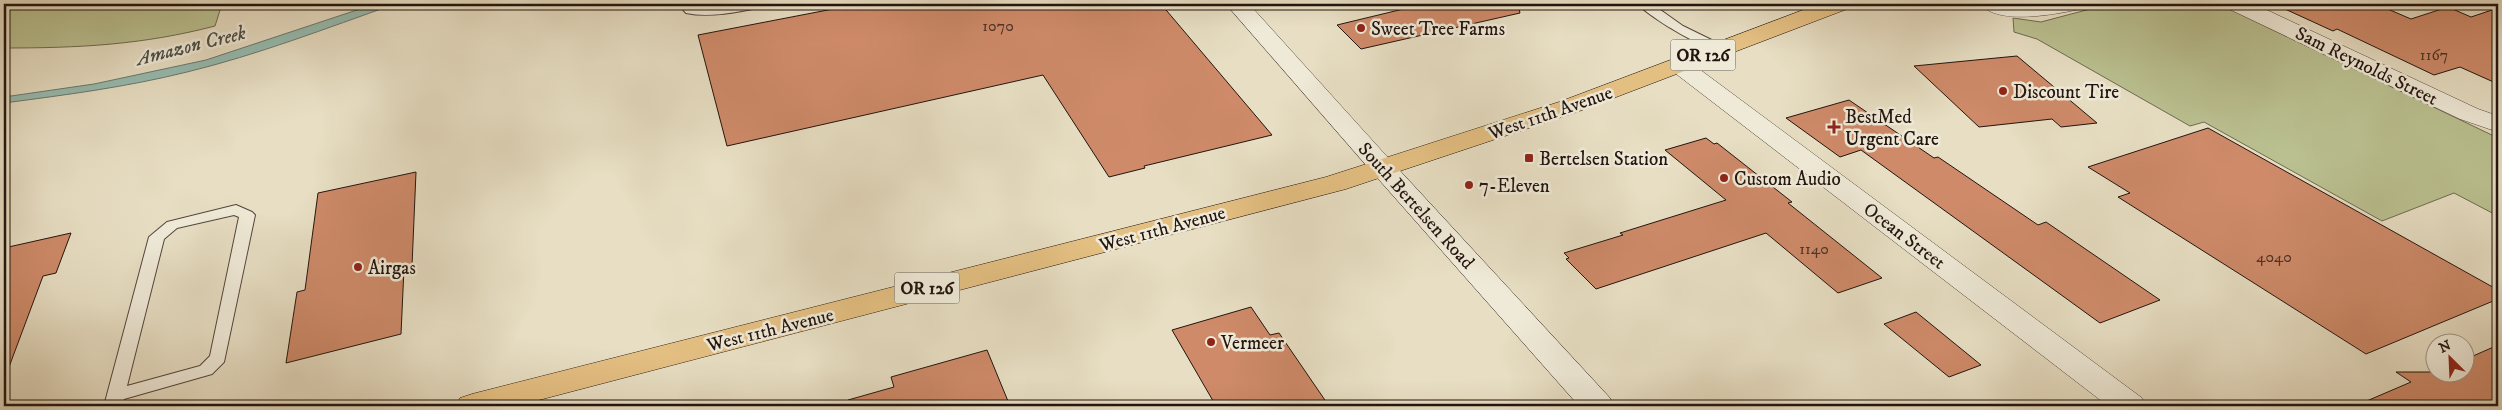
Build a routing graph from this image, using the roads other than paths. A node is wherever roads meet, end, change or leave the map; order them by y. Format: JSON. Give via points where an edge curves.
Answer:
{"nodes":[{"id":1,"x":684,"y":4,"type":"edge"},
{"id":2,"x":758,"y":4,"type":"edge"},
{"id":3,"x":1237,"y":4,"type":"edge"},
{"id":4,"x":1644,"y":4,"type":"edge"},
{"id":5,"x":1838,"y":4,"type":"edge"},
{"id":6,"x":1992,"y":4,"type":"edge"},
{"id":7,"x":2072,"y":4,"type":"edge"},
{"id":8,"x":2237,"y":4,"type":"edge"},
{"id":9,"x":1722,"y":48,"type":"junction"},
{"id":10,"x":1679,"y":65,"type":"junction"},
{"id":11,"x":2498,"y":124,"type":"edge"},
{"id":12,"x":1382,"y":166,"type":"junction"},
{"id":13,"x":115,"y":401,"type":"edge"},
{"id":14,"x":472,"y":406,"type":"edge"},
{"id":15,"x":1598,"y":406,"type":"edge"},
{"id":16,"x":2130,"y":406,"type":"edge"}],
"edges":[{"from":1,"to":2,"type":"lane","via":[[690,10],[700,11],[722,11]]},
{"from":3,"to":12,"type":"street","name":"South Bertelsen Road"},
{"from":4,"to":9,"type":"lane","via":[[1679,29]]},
{"from":5,"to":9,"type":"main road","name":"West 11th Avenue","number":"OR 126"},
{"from":6,"to":7,"type":"street","via":[[2038,11]]},
{"from":8,"to":11,"type":"street","name":"Sam Reynolds Street","via":[[2469,114]]},
{"from":9,"to":10,"type":"main road","name":"West 11th Avenue","number":"OR 126"},
{"from":10,"to":12,"type":"main road","name":"West 11th Avenue","number":"OR 126","via":[[1531,120]]},
{"from":10,"to":16,"type":"street","name":"Ocean Street"},
{"from":12,"to":14,"type":"main road","name":"West 11th Avenue","number":"OR 126","via":[[1336,183]]},
{"from":12,"to":15,"type":"street","name":"South Bertelsen Road"},
{"from":13,"to":13,"type":"lane","via":[[157,236],[172,225],[236,210],[247,215],[218,358],[206,370]]}]}
